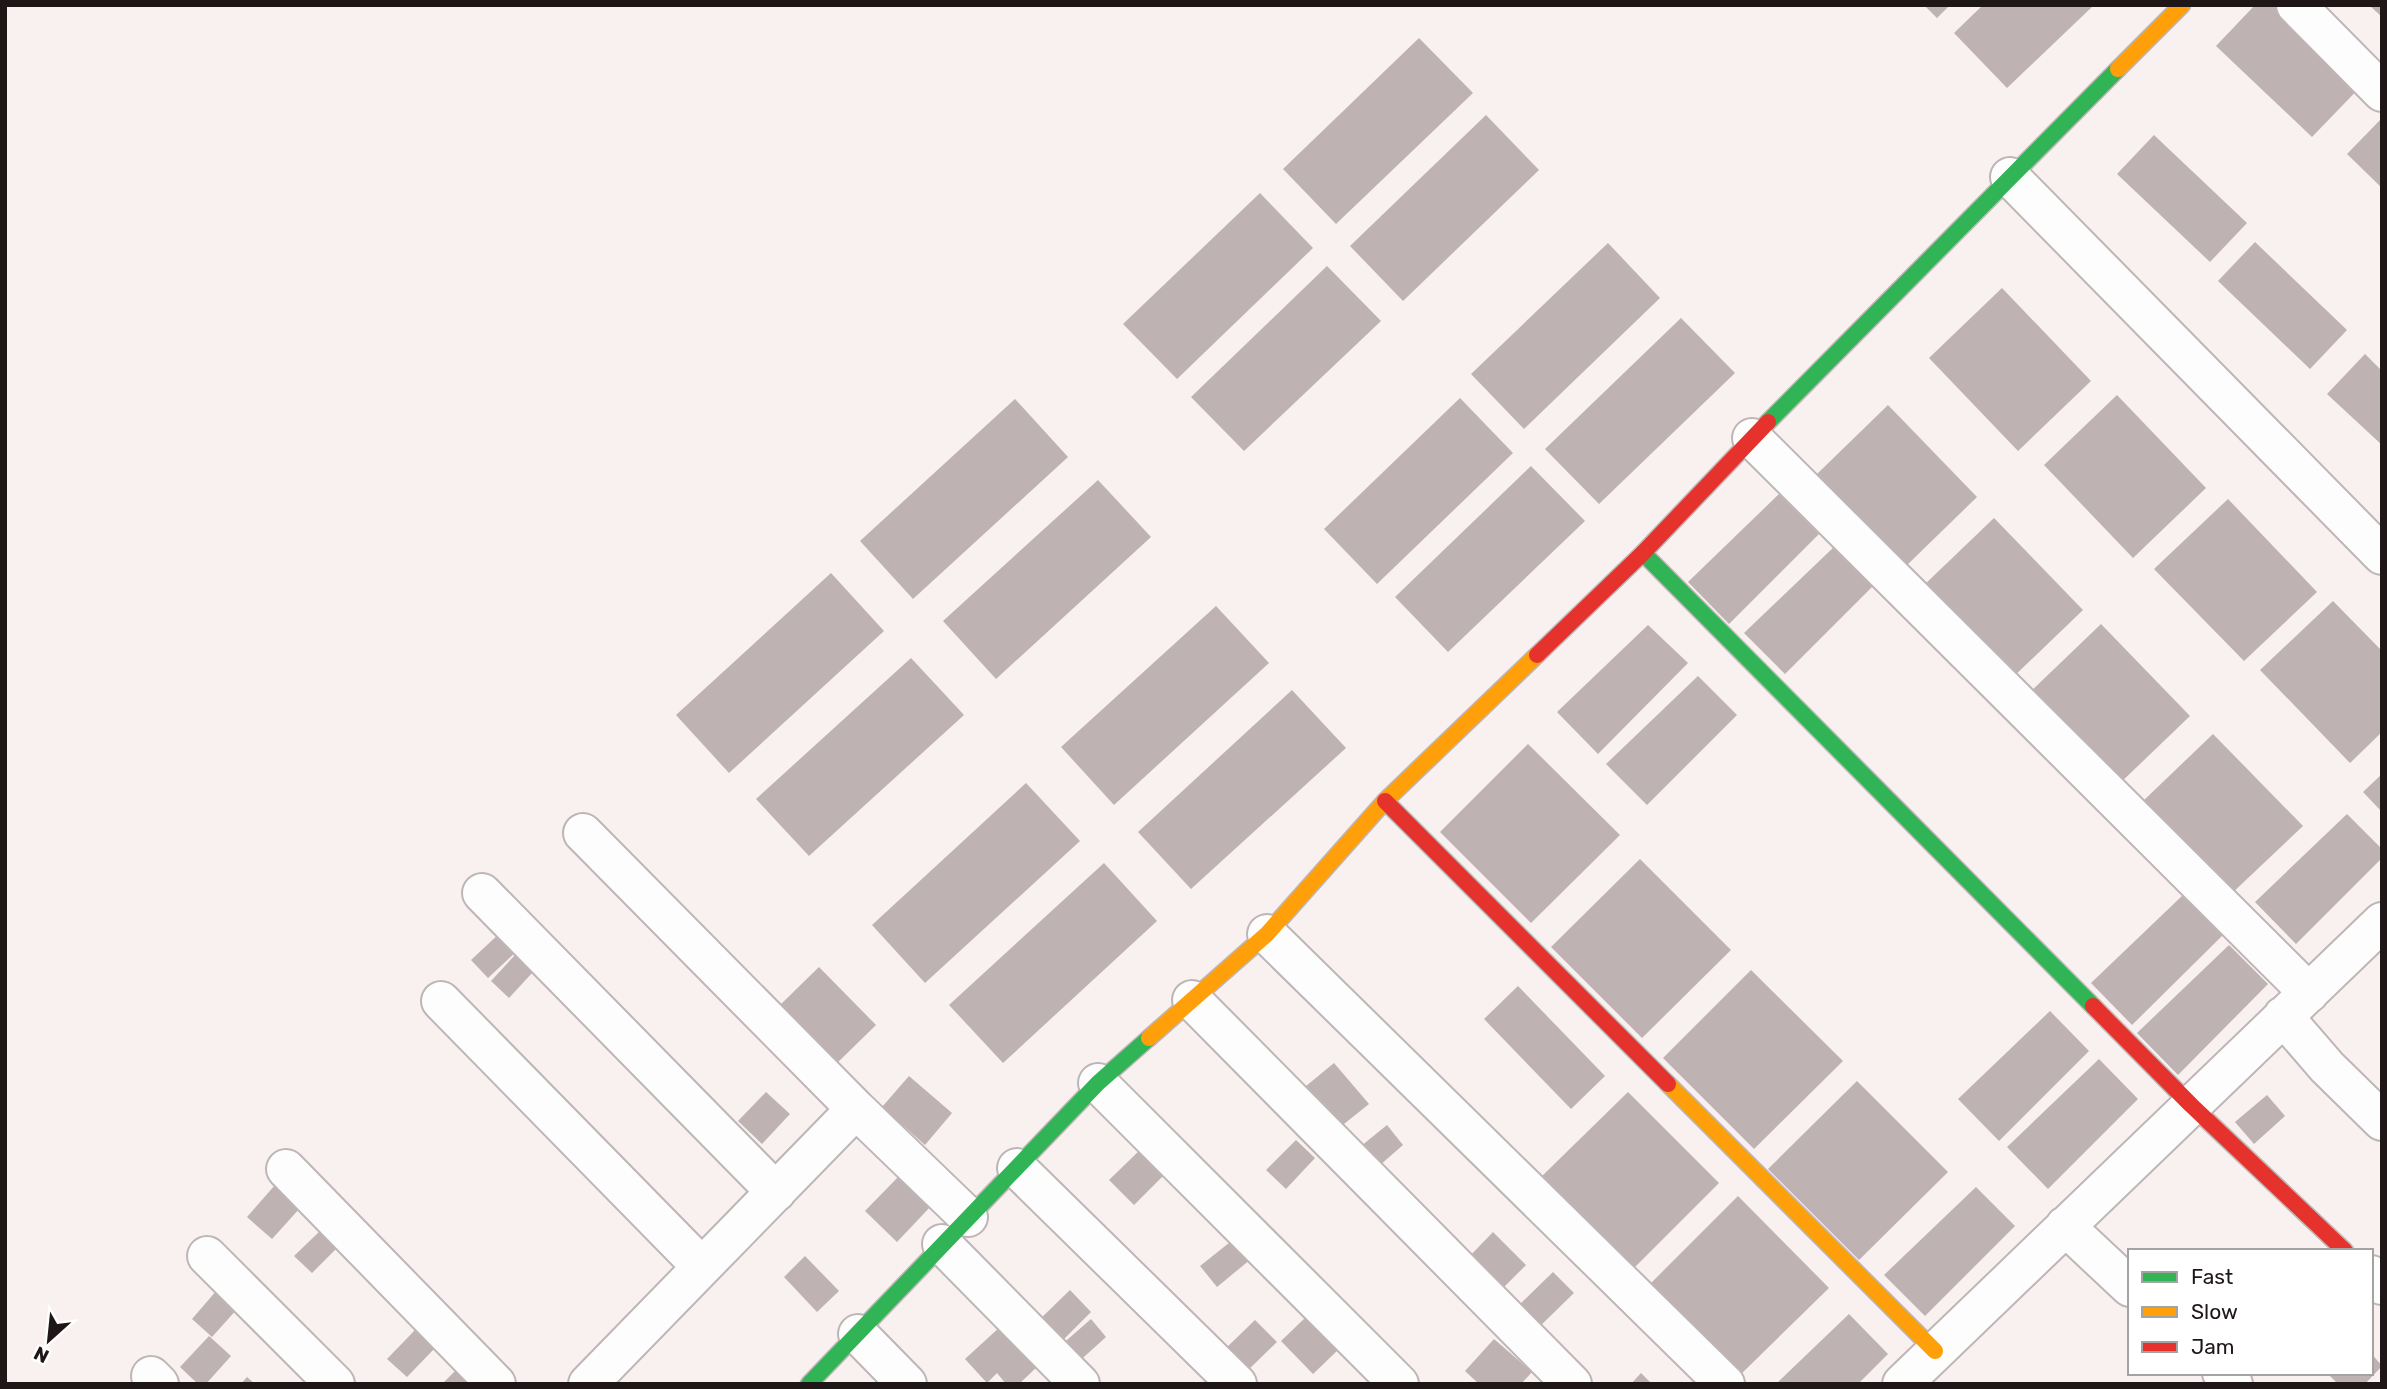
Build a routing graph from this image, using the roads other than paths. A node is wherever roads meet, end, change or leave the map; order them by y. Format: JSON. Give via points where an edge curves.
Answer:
{"nodes":[{"id":1,"x":2182,"y":5,"type":"edge"},
{"id":2,"x":2296,"y":5,"type":"edge"},
{"id":3,"x":2382,"y":92,"type":"edge"},
{"id":4,"x":2010,"y":177,"type":"junction"},
{"id":5,"x":1752,"y":438,"type":"junction"},
{"id":6,"x":1643,"y":553,"type":"junction"},
{"id":7,"x":2382,"y":555,"type":"edge"},
{"id":8,"x":1385,"y":801,"type":"junction"},
{"id":9,"x":583,"y":833,"type":"dead end"},
{"id":10,"x":482,"y":892,"type":"dead end"},
{"id":11,"x":2382,"y":922,"type":"edge"},
{"id":12,"x":1267,"y":934,"type":"junction"},
{"id":13,"x":1192,"y":1000,"type":"junction"},
{"id":14,"x":441,"y":1001,"type":"dead end"},
{"id":15,"x":2296,"y":1005,"type":"junction"},
{"id":16,"x":1098,"y":1083,"type":"junction"},
{"id":17,"x":2191,"y":1105,"type":"junction"},
{"id":18,"x":856,"y":1108,"type":"junction"},
{"id":19,"x":2382,"y":1121,"type":"edge"},
{"id":20,"x":1017,"y":1168,"type":"junction"},
{"id":21,"x":286,"y":1169,"type":"dead end"},
{"id":22,"x":776,"y":1192,"type":"junction"},
{"id":23,"x":968,"y":1217,"type":"junction"},
{"id":24,"x":2065,"y":1226,"type":"junction"},
{"id":25,"x":942,"y":1244,"type":"junction"},
{"id":26,"x":2344,"y":1249,"type":"edge"},
{"id":27,"x":207,"y":1256,"type":"dead end"},
{"id":28,"x":701,"y":1266,"type":"junction"},
{"id":29,"x":2128,"y":1285,"type":"edge"},
{"id":30,"x":858,"y":1334,"type":"junction"},
{"id":31,"x":1935,"y":1352,"type":"junction"},
{"id":32,"x":335,"y":1384,"type":"edge"},
{"id":33,"x":496,"y":1384,"type":"edge"},
{"id":34,"x":588,"y":1384,"type":"edge"},
{"id":35,"x":809,"y":1384,"type":"edge"},
{"id":36,"x":906,"y":1384,"type":"edge"},
{"id":37,"x":1080,"y":1384,"type":"edge"},
{"id":38,"x":1237,"y":1384,"type":"edge"},
{"id":39,"x":1399,"y":1384,"type":"edge"},
{"id":40,"x":1572,"y":1384,"type":"edge"},
{"id":41,"x":1726,"y":1384,"type":"edge"},
{"id":42,"x":1902,"y":1384,"type":"edge"}],
"edges":[{"from":1,"to":4,"type":"main road"},
{"from":2,"to":3,"type":"street"},
{"from":4,"to":5,"type":"main road"},
{"from":4,"to":7,"type":"street"},
{"from":5,"to":6,"type":"main road"},
{"from":5,"to":15,"type":"street"},
{"from":6,"to":8,"type":"main road"},
{"from":6,"to":17,"type":"main road"},
{"from":8,"to":12,"type":"main road"},
{"from":8,"to":31,"type":"main road"},
{"from":9,"to":18,"type":"street"},
{"from":10,"to":22,"type":"street"},
{"from":11,"to":15,"type":"street"},
{"from":12,"to":13,"type":"main road"},
{"from":12,"to":41,"type":"street"},
{"from":13,"to":16,"type":"main road"},
{"from":13,"to":40,"type":"street"},
{"from":14,"to":28,"type":"street"},
{"from":15,"to":17,"type":"street"},
{"from":15,"to":19,"type":"street","via":[[2327,1068]]},
{"from":16,"to":20,"type":"main road"},
{"from":16,"to":39,"type":"street"},
{"from":17,"to":24,"type":"street"},
{"from":17,"to":26,"type":"main road"},
{"from":18,"to":22,"type":"street"},
{"from":18,"to":23,"type":"street"},
{"from":20,"to":23,"type":"main road"},
{"from":20,"to":38,"type":"street"},
{"from":21,"to":33,"type":"street"},
{"from":22,"to":28,"type":"street"},
{"from":23,"to":25,"type":"main road"},
{"from":24,"to":29,"type":"street"},
{"from":24,"to":31,"type":"street"},
{"from":25,"to":30,"type":"main road"},
{"from":25,"to":37,"type":"street"},
{"from":27,"to":32,"type":"street"},
{"from":28,"to":34,"type":"street"},
{"from":30,"to":35,"type":"main road"},
{"from":30,"to":36,"type":"street"},
{"from":31,"to":42,"type":"street"}]}
